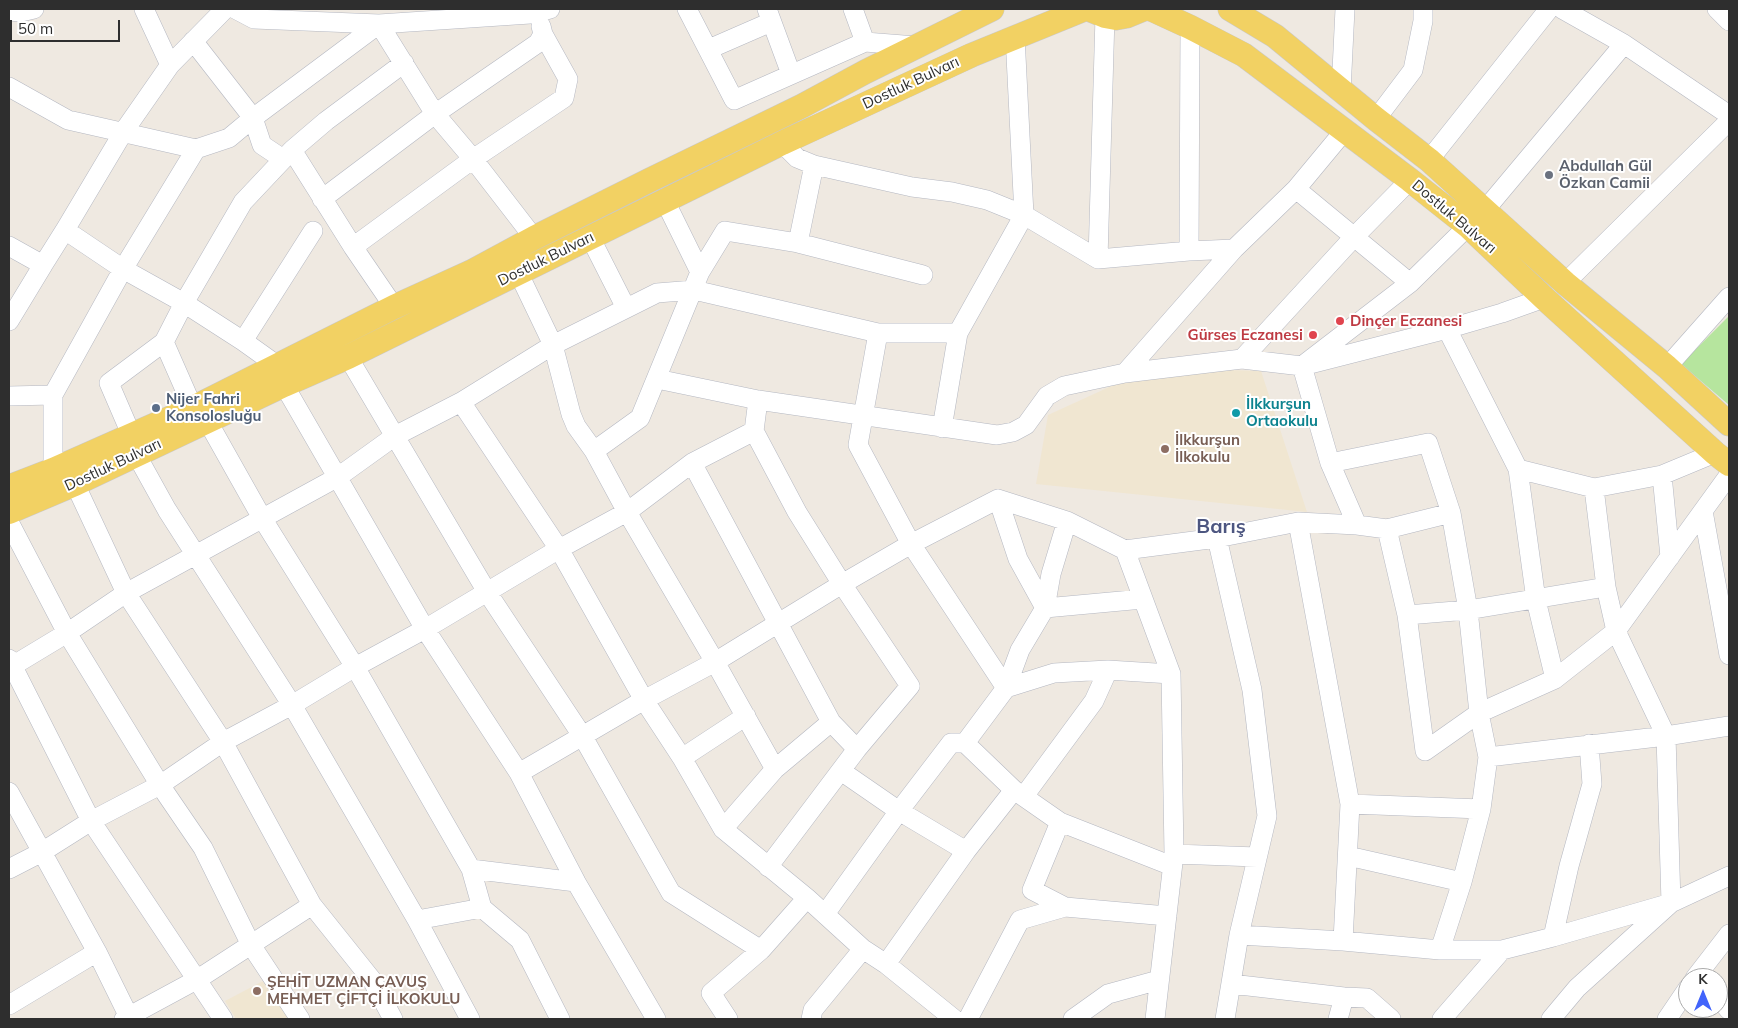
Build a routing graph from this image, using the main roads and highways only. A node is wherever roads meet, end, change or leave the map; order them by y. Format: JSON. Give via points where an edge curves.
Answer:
{"nodes":[{"id":1,"x":966,"y":9,"type":"edge"},
{"id":2,"x":992,"y":9,"type":"edge"},
{"id":3,"x":1144,"y":9,"type":"edge"},
{"id":4,"x":1151,"y":9,"type":"edge"},
{"id":5,"x":1230,"y":9,"type":"edge"},
{"id":6,"x":1093,"y":11,"type":"edge"},
{"id":7,"x":924,"y":42,"type":"junction"},
{"id":8,"x":281,"y":375,"type":"junction"},
{"id":9,"x":1729,"y":424,"type":"edge"},
{"id":10,"x":134,"y":444,"type":"junction"},
{"id":11,"x":1722,"y":458,"type":"edge"},
{"id":12,"x":9,"y":487,"type":"edge"},
{"id":13,"x":9,"y":512,"type":"edge"}],
"edges":[{"from":1,"to":7,"type":"main road"},
{"from":2,"to":7,"type":"main road","name":"Dostluk Bulvarı"},
{"from":3,"to":6,"type":"main road","name":"Dostluk Bulvarı","via":[[1127,16]]},
{"from":4,"to":11,"type":"main road","name":"Dostluk Bulvarı","via":[[1244,55],[1410,180],[1468,226]]},
{"from":5,"to":9,"type":"main road","name":"Dostluk Bulvarı","via":[[1275,36],[1429,160]]},
{"from":6,"to":8,"type":"main road","name":"Dostluk Bulvarı","via":[[1015,36],[782,143],[348,357]]},
{"from":7,"to":8,"type":"main road","name":"Dostluk Bulvarı","via":[[394,308]]},
{"from":8,"to":10,"type":"main road","name":"Dostluk Bulvarı"},
{"from":10,"to":12,"type":"main road","name":"Dostluk Bulvarı"},
{"from":10,"to":13,"type":"main road","name":"Dostluk Bulvarı","via":[[75,484]]}]}
